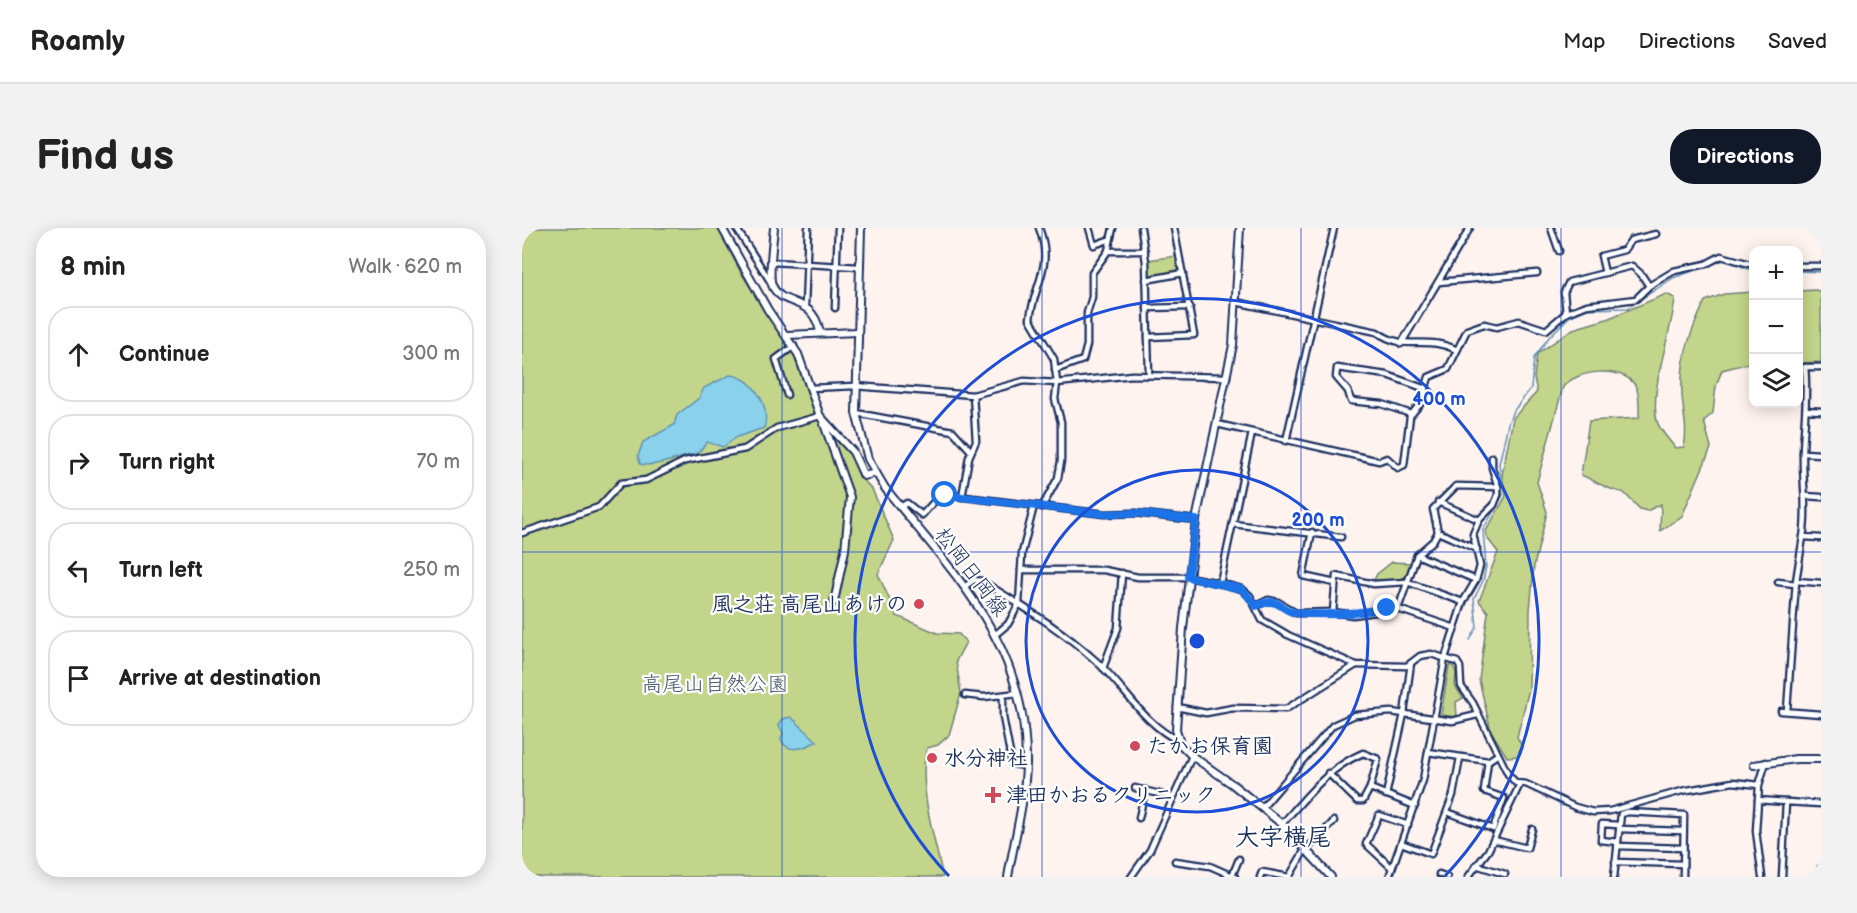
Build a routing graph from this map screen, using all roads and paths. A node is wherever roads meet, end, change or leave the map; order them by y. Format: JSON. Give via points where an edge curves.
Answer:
{"nodes":[{"id":1,"x":722,"y":228,"type":"edge"},
{"id":2,"x":735,"y":228,"type":"edge"},
{"id":3,"x":741,"y":228,"type":"edge"},
{"id":4,"x":774,"y":228,"type":"edge"},
{"id":5,"x":808,"y":228,"type":"edge"},
{"id":6,"x":838,"y":228,"type":"edge"},
{"id":7,"x":861,"y":228,"type":"edge"},
{"id":8,"x":1039,"y":228,"type":"edge"},
{"id":9,"x":1089,"y":228,"type":"edge"},
{"id":10,"x":1113,"y":228,"type":"edge"},
{"id":11,"x":1141,"y":228,"type":"edge"},
{"id":12,"x":1174,"y":228,"type":"edge"},
{"id":13,"x":1240,"y":228,"type":"edge"},
{"id":14,"x":1334,"y":228,"type":"edge"},
{"id":15,"x":1470,"y":228,"type":"edge"},
{"id":16,"x":1551,"y":228,"type":"edge"},
{"id":17,"x":1656,"y":234,"type":"dead end"},
{"id":18,"x":741,"y":237,"type":"junction"},
{"id":19,"x":1108,"y":240,"type":"junction"},
{"id":20,"x":1108,"y":251,"type":"junction"},
{"id":21,"x":1145,"y":251,"type":"junction"},
{"id":22,"x":1559,"y":251,"type":"dead end"},
{"id":23,"x":772,"y":262,"type":"junction"},
{"id":24,"x":806,"y":264,"type":"junction"},
{"id":25,"x":1749,"y":264,"type":"edge"},
{"id":26,"x":837,"y":266,"type":"junction"},
{"id":27,"x":1803,"y":266,"type":"edge"},
{"id":28,"x":1821,"y":266,"type":"edge"},
{"id":29,"x":859,"y":267,"type":"junction"},
{"id":30,"x":1184,"y":273,"type":"junction"},
{"id":31,"x":1537,"y":273,"type":"dead end"},
{"id":32,"x":1605,"y":273,"type":"junction"},
{"id":33,"x":1146,"y":280,"type":"junction"},
{"id":34,"x":1439,"y":282,"type":"junction"},
{"id":35,"x":771,"y":284,"type":"junction"},
{"id":36,"x":1649,"y":286,"type":"junction"},
{"id":37,"x":1236,"y":302,"type":"junction"},
{"id":38,"x":805,"y":306,"type":"junction"},
{"id":39,"x":1190,"y":307,"type":"junction"},
{"id":40,"x":835,"y":308,"type":"dead end"},
{"id":41,"x":1148,"y":308,"type":"junction"},
{"id":42,"x":1566,"y":313,"type":"junction"},
{"id":43,"x":1314,"y":320,"type":"junction"},
{"id":44,"x":820,"y":332,"type":"junction"},
{"id":45,"x":857,"y":332,"type":"junction"},
{"id":46,"x":787,"y":335,"type":"junction"},
{"id":47,"x":1149,"y":337,"type":"junction"},
{"id":48,"x":1401,"y":344,"type":"junction"},
{"id":49,"x":794,"y":346,"type":"junction"},
{"id":50,"x":1457,"y":350,"type":"junction"},
{"id":51,"x":1821,"y":367,"type":"edge"},
{"id":52,"x":1055,"y":370,"type":"junction"},
{"id":53,"x":1149,"y":375,"type":"junction"},
{"id":54,"x":1227,"y":377,"type":"junction"},
{"id":55,"x":1057,"y":383,"type":"junction"},
{"id":56,"x":855,"y":387,"type":"junction"},
{"id":57,"x":810,"y":388,"type":"junction"},
{"id":58,"x":1426,"y":389,"type":"junction"},
{"id":59,"x":788,"y":395,"type":"dead end"},
{"id":60,"x":973,"y":395,"type":"junction"},
{"id":61,"x":1806,"y":410,"type":"junction"},
{"id":62,"x":1821,"y":411,"type":"edge"},
{"id":63,"x":856,"y":413,"type":"junction"},
{"id":64,"x":1411,"y":414,"type":"junction"},
{"id":65,"x":819,"y":416,"type":"junction"},
{"id":66,"x":824,"y":423,"type":"junction"},
{"id":67,"x":1217,"y":424,"type":"junction"},
{"id":68,"x":1252,"y":433,"type":"junction"},
{"id":69,"x":1286,"y":441,"type":"junction"},
{"id":70,"x":971,"y":451,"type":"junction"},
{"id":71,"x":1803,"y":453,"type":"junction"},
{"id":72,"x":1821,"y":454,"type":"edge"},
{"id":73,"x":1492,"y":457,"type":"dead end"},
{"id":74,"x":876,"y":473,"type":"junction"},
{"id":75,"x":1498,"y":487,"type":"junction"},
{"id":76,"x":1805,"y":495,"type":"junction"},
{"id":77,"x":1821,"y":497,"type":"edge"},
{"id":78,"x":962,"y":498,"type":"junction"},
{"id":79,"x":1438,"y":502,"type":"junction"},
{"id":80,"x":1034,"y":506,"type":"junction"},
{"id":81,"x":900,"y":507,"type":"junction"},
{"id":82,"x":1042,"y":507,"type":"junction"},
{"id":83,"x":1196,"y":520,"type":"junction"},
{"id":84,"x":1479,"y":520,"type":"junction"},
{"id":85,"x":1233,"y":524,"type":"junction"},
{"id":86,"x":1312,"y":532,"type":"junction"},
{"id":87,"x":1438,"y":532,"type":"junction"},
{"id":88,"x":522,"y":533,"type":"edge"},
{"id":89,"x":1341,"y":537,"type":"dead end"},
{"id":90,"x":1803,"y":537,"type":"junction"},
{"id":91,"x":1821,"y":538,"type":"edge"},
{"id":92,"x":1478,"y":550,"type":"junction"},
{"id":93,"x":1417,"y":555,"type":"junction"},
{"id":94,"x":1021,"y":570,"type":"junction"},
{"id":95,"x":1122,"y":573,"type":"junction"},
{"id":96,"x":1188,"y":577,"type":"junction"},
{"id":97,"x":1476,"y":580,"type":"junction"},
{"id":98,"x":1407,"y":582,"type":"junction"},
{"id":99,"x":1778,"y":582,"type":"dead end"},
{"id":100,"x":1795,"y":582,"type":"junction"},
{"id":101,"x":1220,"y":583,"type":"junction"},
{"id":102,"x":1821,"y":583,"type":"edge"},
{"id":103,"x":1335,"y":584,"type":"junction"},
{"id":104,"x":964,"y":587,"type":"junction"},
{"id":105,"x":834,"y":602,"type":"dead end"},
{"id":106,"x":1463,"y":602,"type":"junction"},
{"id":107,"x":1019,"y":604,"type":"junction"},
{"id":108,"x":1256,"y":606,"type":"junction"},
{"id":109,"x":1398,"y":609,"type":"junction"},
{"id":110,"x":1333,"y":612,"type":"junction"},
{"id":111,"x":1455,"y":628,"type":"junction"},
{"id":112,"x":996,"y":634,"type":"junction"},
{"id":113,"x":1445,"y":658,"type":"junction"},
{"id":114,"x":1411,"y":663,"type":"junction"},
{"id":115,"x":1356,"y":665,"type":"junction"},
{"id":116,"x":1103,"y":668,"type":"junction"},
{"id":117,"x":1018,"y":693,"type":"junction"},
{"id":118,"x":965,"y":695,"type":"dead end"},
{"id":119,"x":1003,"y":696,"type":"junction"},
{"id":120,"x":1177,"y":707,"type":"junction"},
{"id":121,"x":1404,"y":714,"type":"junction"},
{"id":122,"x":1821,"y":714,"type":"edge"},
{"id":123,"x":1477,"y":715,"type":"junction"},
{"id":124,"x":1436,"y":718,"type":"junction"},
{"id":125,"x":1179,"y":741,"type":"junction"},
{"id":126,"x":1428,"y":752,"type":"junction"},
{"id":127,"x":1497,"y":755,"type":"junction"},
{"id":128,"x":1192,"y":756,"type":"junction"},
{"id":129,"x":1460,"y":758,"type":"junction"},
{"id":130,"x":1821,"y":759,"type":"edge"},
{"id":131,"x":1488,"y":761,"type":"junction"},
{"id":132,"x":1766,"y":762,"type":"junction"},
{"id":133,"x":1754,"y":765,"type":"dead end"},
{"id":134,"x":1026,"y":766,"type":"junction"},
{"id":135,"x":1328,"y":773,"type":"junction"},
{"id":136,"x":1520,"y":784,"type":"junction"},
{"id":137,"x":1759,"y":785,"type":"junction"},
{"id":138,"x":1135,"y":788,"type":"dead end"},
{"id":139,"x":1370,"y":788,"type":"junction"},
{"id":140,"x":1145,"y":790,"type":"junction"},
{"id":141,"x":1386,"y":795,"type":"junction"},
{"id":142,"x":1172,"y":797,"type":"junction"},
{"id":143,"x":1758,"y":800,"type":"junction"},
{"id":144,"x":1786,"y":802,"type":"junction"},
{"id":145,"x":1821,"y":804,"type":"edge"},
{"id":146,"x":1415,"y":806,"type":"junction"},
{"id":147,"x":1262,"y":808,"type":"junction"},
{"id":148,"x":1448,"y":812,"type":"junction"},
{"id":149,"x":1139,"y":818,"type":"dead end"},
{"id":150,"x":1334,"y":821,"type":"dead end"},
{"id":151,"x":1282,"y":824,"type":"junction"},
{"id":152,"x":1408,"y":825,"type":"junction"},
{"id":153,"x":1619,"y":827,"type":"junction"},
{"id":154,"x":1532,"y":829,"type":"dead end"},
{"id":155,"x":1683,"y":831,"type":"junction"},
{"id":156,"x":1494,"y":840,"type":"junction"},
{"id":157,"x":1401,"y":843,"type":"junction"},
{"id":158,"x":1617,"y":844,"type":"junction"},
{"id":159,"x":1306,"y":848,"type":"junction"},
{"id":160,"x":1683,"y":848,"type":"junction"},
{"id":161,"x":1239,"y":859,"type":"dead end"},
{"id":162,"x":1175,"y":861,"type":"dead end"},
{"id":163,"x":1615,"y":862,"type":"junction"},
{"id":164,"x":1683,"y":864,"type":"junction"},
{"id":165,"x":1476,"y":866,"type":"junction"},
{"id":166,"x":1392,"y":868,"type":"junction"},
{"id":167,"x":1821,"y":868,"type":"edge"},
{"id":168,"x":1439,"y":874,"type":"dead end"},
{"id":169,"x":1505,"y":874,"type":"dead end"},
{"id":170,"x":1008,"y":877,"type":"edge"},
{"id":171,"x":1131,"y":877,"type":"edge"},
{"id":172,"x":1233,"y":877,"type":"edge"},
{"id":173,"x":1260,"y":877,"type":"edge"},
{"id":174,"x":1289,"y":877,"type":"edge"},
{"id":175,"x":1331,"y":877,"type":"edge"},
{"id":176,"x":1389,"y":877,"type":"edge"},
{"id":177,"x":1447,"y":877,"type":"edge"},
{"id":178,"x":1468,"y":877,"type":"edge"},
{"id":179,"x":1614,"y":877,"type":"edge"},
{"id":180,"x":1683,"y":877,"type":"edge"},
{"id":181,"x":1762,"y":877,"type":"edge"},
{"id":182,"x":1782,"y":877,"type":"edge"},
{"id":183,"x":1820,"y":877,"type":"edge"}],
"edges":[{"from":1,"to":46,"type":"street","via":[[768,310]]},
{"from":2,"to":18,"type":"street"},
{"from":3,"to":18,"type":"street"},
{"from":4,"to":23,"type":"street"},
{"from":5,"to":24,"type":"street"},
{"from":6,"to":26,"type":"street"},
{"from":7,"to":29,"type":"street","name":"松岡日岡線"},
{"from":8,"to":52,"type":"street","via":[[1044,268],[1030,319],[1053,355]]},
{"from":9,"to":19,"type":"street","via":[[1094,245]]},
{"from":10,"to":19,"type":"street"},
{"from":11,"to":21,"type":"street"},
{"from":12,"to":30,"type":"street"},
{"from":13,"to":37,"type":"street"},
{"from":14,"to":43,"type":"street"},
{"from":15,"to":34,"type":"street"},
{"from":16,"to":22,"type":"street"},
{"from":17,"to":32,"type":"street","via":[[1631,240],[1624,250],[1601,256]]},
{"from":18,"to":35,"type":"street"},
{"from":19,"to":20,"type":"street"},
{"from":20,"to":21,"type":"street"},
{"from":20,"to":52,"type":"street","via":[[1092,273],[1083,360]]},
{"from":21,"to":33,"type":"street"},
{"from":23,"to":24,"type":"street"},
{"from":23,"to":35,"type":"street"},
{"from":24,"to":26,"type":"street"},
{"from":24,"to":38,"type":"street"},
{"from":25,"to":36,"type":"street","via":[[1721,256],[1706,264],[1674,271]]},
{"from":26,"to":29,"type":"street"},
{"from":26,"to":40,"type":"street"},
{"from":27,"to":28,"type":"street"},
{"from":29,"to":45,"type":"street","name":"松岡日岡線"},
{"from":30,"to":33,"type":"street"},
{"from":30,"to":39,"type":"street"},
{"from":31,"to":34,"type":"street"},
{"from":32,"to":36,"type":"street","via":[[1632,266]]},
{"from":32,"to":42,"type":"street","via":[[1569,282],[1564,292]]},
{"from":33,"to":41,"type":"street"},
{"from":34,"to":48,"type":"street"},
{"from":35,"to":38,"type":"street","via":[[780,296]]},
{"from":36,"to":42,"type":"street","via":[[1636,299],[1587,305]]},
{"from":37,"to":43,"type":"street"},
{"from":37,"to":54,"type":"street"},
{"from":38,"to":44,"type":"street","via":[[816,316]]},
{"from":39,"to":41,"type":"street"},
{"from":39,"to":47,"type":"street","via":[[1194,335]]},
{"from":41,"to":47,"type":"street"},
{"from":42,"to":50,"type":"street","via":[[1546,330],[1524,321],[1497,327],[1475,326],[1467,330]]},
{"from":43,"to":48,"type":"street","via":[[1377,332]]},
{"from":43,"to":69,"type":"street"},
{"from":44,"to":45,"type":"street"},
{"from":44,"to":46,"type":"street"},
{"from":45,"to":56,"type":"street","name":"松岡日岡線"},
{"from":46,"to":49,"type":"street"},
{"from":47,"to":53,"type":"street"},
{"from":48,"to":50,"type":"street","via":[[1439,342]]},
{"from":49,"to":57,"type":"street"},
{"from":49,"to":59,"type":"street","via":[[777,359]]},
{"from":50,"to":58,"type":"street","via":[[1448,369],[1429,377]]},
{"from":51,"to":61,"type":"street","via":[[1805,367]]},
{"from":52,"to":55,"type":"street"},
{"from":53,"to":54,"type":"street"},
{"from":53,"to":55,"type":"street"},
{"from":54,"to":67,"type":"street"},
{"from":55,"to":60,"type":"street","via":[[1017,382]]},
{"from":55,"to":82,"type":"street","via":[[1054,399],[1062,422],[1062,461],[1058,478]]},
{"from":56,"to":57,"type":"street"},
{"from":56,"to":60,"type":"street"},
{"from":56,"to":63,"type":"street","name":"松岡日岡線"},
{"from":57,"to":65,"type":"street"},
{"from":58,"to":64,"type":"street"},
{"from":58,"to":64,"type":"street","via":[[1388,375],[1337,368],[1336,377],[1351,400],[1382,404]]},
{"from":60,"to":70,"type":"street","via":[[977,427]]},
{"from":61,"to":62,"type":"street"},
{"from":61,"to":71,"type":"street"},
{"from":63,"to":70,"type":"street","via":[[953,431]]},
{"from":63,"to":74,"type":"street","name":"松岡日岡線","via":[[861,441]]},
{"from":64,"to":69,"type":"street","via":[[1404,465],[1398,468],[1387,458],[1379,461]]},
{"from":65,"to":66,"type":"street"},
{"from":65,"to":88,"type":"street","via":[[777,428],[745,449],[685,461],[646,480],[621,483],[599,507]]},
{"from":66,"to":74,"type":"street","via":[[853,452],[864,476]]},
{"from":66,"to":105,"type":"street","via":[[850,497],[845,550]]},
{"from":67,"to":68,"type":"street"},
{"from":67,"to":83,"type":"street"},
{"from":68,"to":69,"type":"street"},
{"from":68,"to":85,"type":"street"},
{"from":70,"to":78,"type":"street"},
{"from":71,"to":72,"type":"street"},
{"from":71,"to":76,"type":"street"},
{"from":73,"to":75,"type":"street"},
{"from":74,"to":81,"type":"street","name":"松岡日岡線"},
{"from":75,"to":79,"type":"street","via":[[1456,486]]},
{"from":75,"to":84,"type":"street","via":[[1494,504]]},
{"from":76,"to":77,"type":"street"},
{"from":76,"to":90,"type":"street"},
{"from":78,"to":80,"type":"street"},
{"from":78,"to":81,"type":"street","via":[[941,494],[922,515],[907,503]]},
{"from":79,"to":84,"type":"street"},
{"from":79,"to":87,"type":"street","via":[[1433,509]]},
{"from":80,"to":82,"type":"street"},
{"from":80,"to":94,"type":"street"},
{"from":81,"to":104,"type":"street","name":"松岡日岡線"},
{"from":82,"to":83,"type":"street"},
{"from":83,"to":96,"type":"street"},
{"from":84,"to":92,"type":"street","via":[[1473,534]]},
{"from":85,"to":86,"type":"street"},
{"from":85,"to":101,"type":"street"},
{"from":86,"to":89,"type":"street"},
{"from":86,"to":103,"type":"street","via":[[1304,576]]},
{"from":87,"to":92,"type":"street"},
{"from":87,"to":93,"type":"street"},
{"from":90,"to":91,"type":"street"},
{"from":90,"to":100,"type":"street"},
{"from":92,"to":97,"type":"street","via":[[1480,566]]},
{"from":93,"to":97,"type":"street"},
{"from":93,"to":98,"type":"street"},
{"from":94,"to":95,"type":"street"},
{"from":94,"to":107,"type":"street"},
{"from":95,"to":96,"type":"street"},
{"from":95,"to":116,"type":"street","via":[[1118,628]]},
{"from":96,"to":101,"type":"street"},
{"from":96,"to":120,"type":"street"},
{"from":97,"to":106,"type":"street"},
{"from":98,"to":103,"type":"street","via":[[1374,584],[1336,576]]},
{"from":98,"to":106,"type":"street"},
{"from":98,"to":109,"type":"street"},
{"from":99,"to":100,"type":"street"},
{"from":100,"to":102,"type":"street"},
{"from":100,"to":122,"type":"street","via":[[1784,711]]},
{"from":101,"to":108,"type":"street","via":[[1242,589]]},
{"from":103,"to":110,"type":"street"},
{"from":104,"to":107,"type":"street","via":[[974,580],[980,581]]},
{"from":104,"to":112,"type":"street","name":"松岡日岡線"},
{"from":106,"to":111,"type":"street"},
{"from":107,"to":112,"type":"street","via":[[1008,624]]},
{"from":107,"to":116,"type":"street","via":[[1055,627]]},
{"from":108,"to":110,"type":"street","via":[[1268,600],[1296,614]]},
{"from":108,"to":115,"type":"street","via":[[1262,620]]},
{"from":109,"to":110,"type":"street","via":[[1353,615]]},
{"from":109,"to":111,"type":"street"},
{"from":111,"to":113,"type":"street"},
{"from":112,"to":117,"type":"street","name":"松岡日岡線"},
{"from":113,"to":114,"type":"street","via":[[1431,654]]},
{"from":113,"to":123,"type":"street","via":[[1460,667],[1461,686]]},
{"from":113,"to":124,"type":"street"},
{"from":114,"to":115,"type":"street"},
{"from":114,"to":121,"type":"street"},
{"from":115,"to":120,"type":"street","via":[[1286,709],[1233,708],[1206,713]]},
{"from":116,"to":125,"type":"street","via":[[1153,724]]},
{"from":117,"to":119,"type":"street"},
{"from":117,"to":134,"type":"street","name":"松岡日岡線"},
{"from":118,"to":119,"type":"street"},
{"from":119,"to":134,"type":"street","via":[[1012,764]]},
{"from":120,"to":125,"type":"street"},
{"from":121,"to":124,"type":"street"},
{"from":121,"to":141,"type":"street"},
{"from":121,"to":147,"type":"street","via":[[1355,715],[1333,725]]},
{"from":123,"to":124,"type":"street","via":[[1452,721]]},
{"from":123,"to":127,"type":"street"},
{"from":124,"to":126,"type":"street"},
{"from":125,"to":128,"type":"street"},
{"from":126,"to":129,"type":"street"},
{"from":126,"to":146,"type":"street"},
{"from":127,"to":131,"type":"street"},
{"from":127,"to":136,"type":"street","via":[[1508,774]]},
{"from":128,"to":142,"type":"street"},
{"from":128,"to":147,"type":"street"},
{"from":129,"to":131,"type":"street"},
{"from":129,"to":148,"type":"street"},
{"from":130,"to":132,"type":"street"},
{"from":131,"to":148,"type":"street","via":[[1484,791],[1504,798],[1493,829]]},
{"from":132,"to":133,"type":"street"},
{"from":132,"to":137,"type":"street"},
{"from":134,"to":170,"type":"street","name":"松岡日岡線"},
{"from":135,"to":139,"type":"street","via":[[1357,801],[1363,801]]},
{"from":135,"to":139,"type":"street","via":[[1363,753],[1378,759]]},
{"from":135,"to":151,"type":"street"},
{"from":136,"to":137,"type":"street","via":[[1593,812],[1733,782]]},
{"from":136,"to":156,"type":"street"},
{"from":137,"to":143,"type":"street"},
{"from":138,"to":140,"type":"street"},
{"from":139,"to":141,"type":"street"},
{"from":140,"to":142,"type":"street"},
{"from":140,"to":149,"type":"street"},
{"from":141,"to":146,"type":"street"},
{"from":142,"to":171,"type":"street","via":[[1150,850]]},
{"from":143,"to":144,"type":"street"},
{"from":143,"to":181,"type":"street","via":[[1756,831]]},
{"from":144,"to":145,"type":"street"},
{"from":144,"to":182,"type":"street"},
{"from":146,"to":152,"type":"street"},
{"from":147,"to":151,"type":"street"},
{"from":148,"to":157,"type":"street","via":[[1431,854]]},
{"from":150,"to":159,"type":"street"},
{"from":151,"to":159,"type":"street"},
{"from":152,"to":157,"type":"street"},
{"from":152,"to":166,"type":"street","via":[[1378,815],[1366,844]]},
{"from":153,"to":155,"type":"street"},
{"from":153,"to":155,"type":"street","via":[[1621,814],[1627,812],[1684,815]]},
{"from":153,"to":158,"type":"street"},
{"from":153,"to":158,"type":"street","via":[[1602,824],[1601,840]]},
{"from":154,"to":156,"type":"street","via":[[1527,848]]},
{"from":155,"to":160,"type":"street"},
{"from":156,"to":165,"type":"street"},
{"from":157,"to":166,"type":"street"},
{"from":158,"to":160,"type":"street"},
{"from":158,"to":163,"type":"street"},
{"from":159,"to":174,"type":"street"},
{"from":159,"to":175,"type":"street"},
{"from":160,"to":164,"type":"street"},
{"from":161,"to":172,"type":"street"},
{"from":162,"to":172,"type":"street","via":[[1210,866]]},
{"from":163,"to":164,"type":"street"},
{"from":163,"to":179,"type":"street"},
{"from":164,"to":180,"type":"street"},
{"from":165,"to":169,"type":"street"},
{"from":165,"to":178,"type":"street"},
{"from":166,"to":176,"type":"street"},
{"from":167,"to":183,"type":"street"},
{"from":168,"to":177,"type":"street"},
{"from":173,"to":174,"type":"street","via":[[1262,873]]}]}
